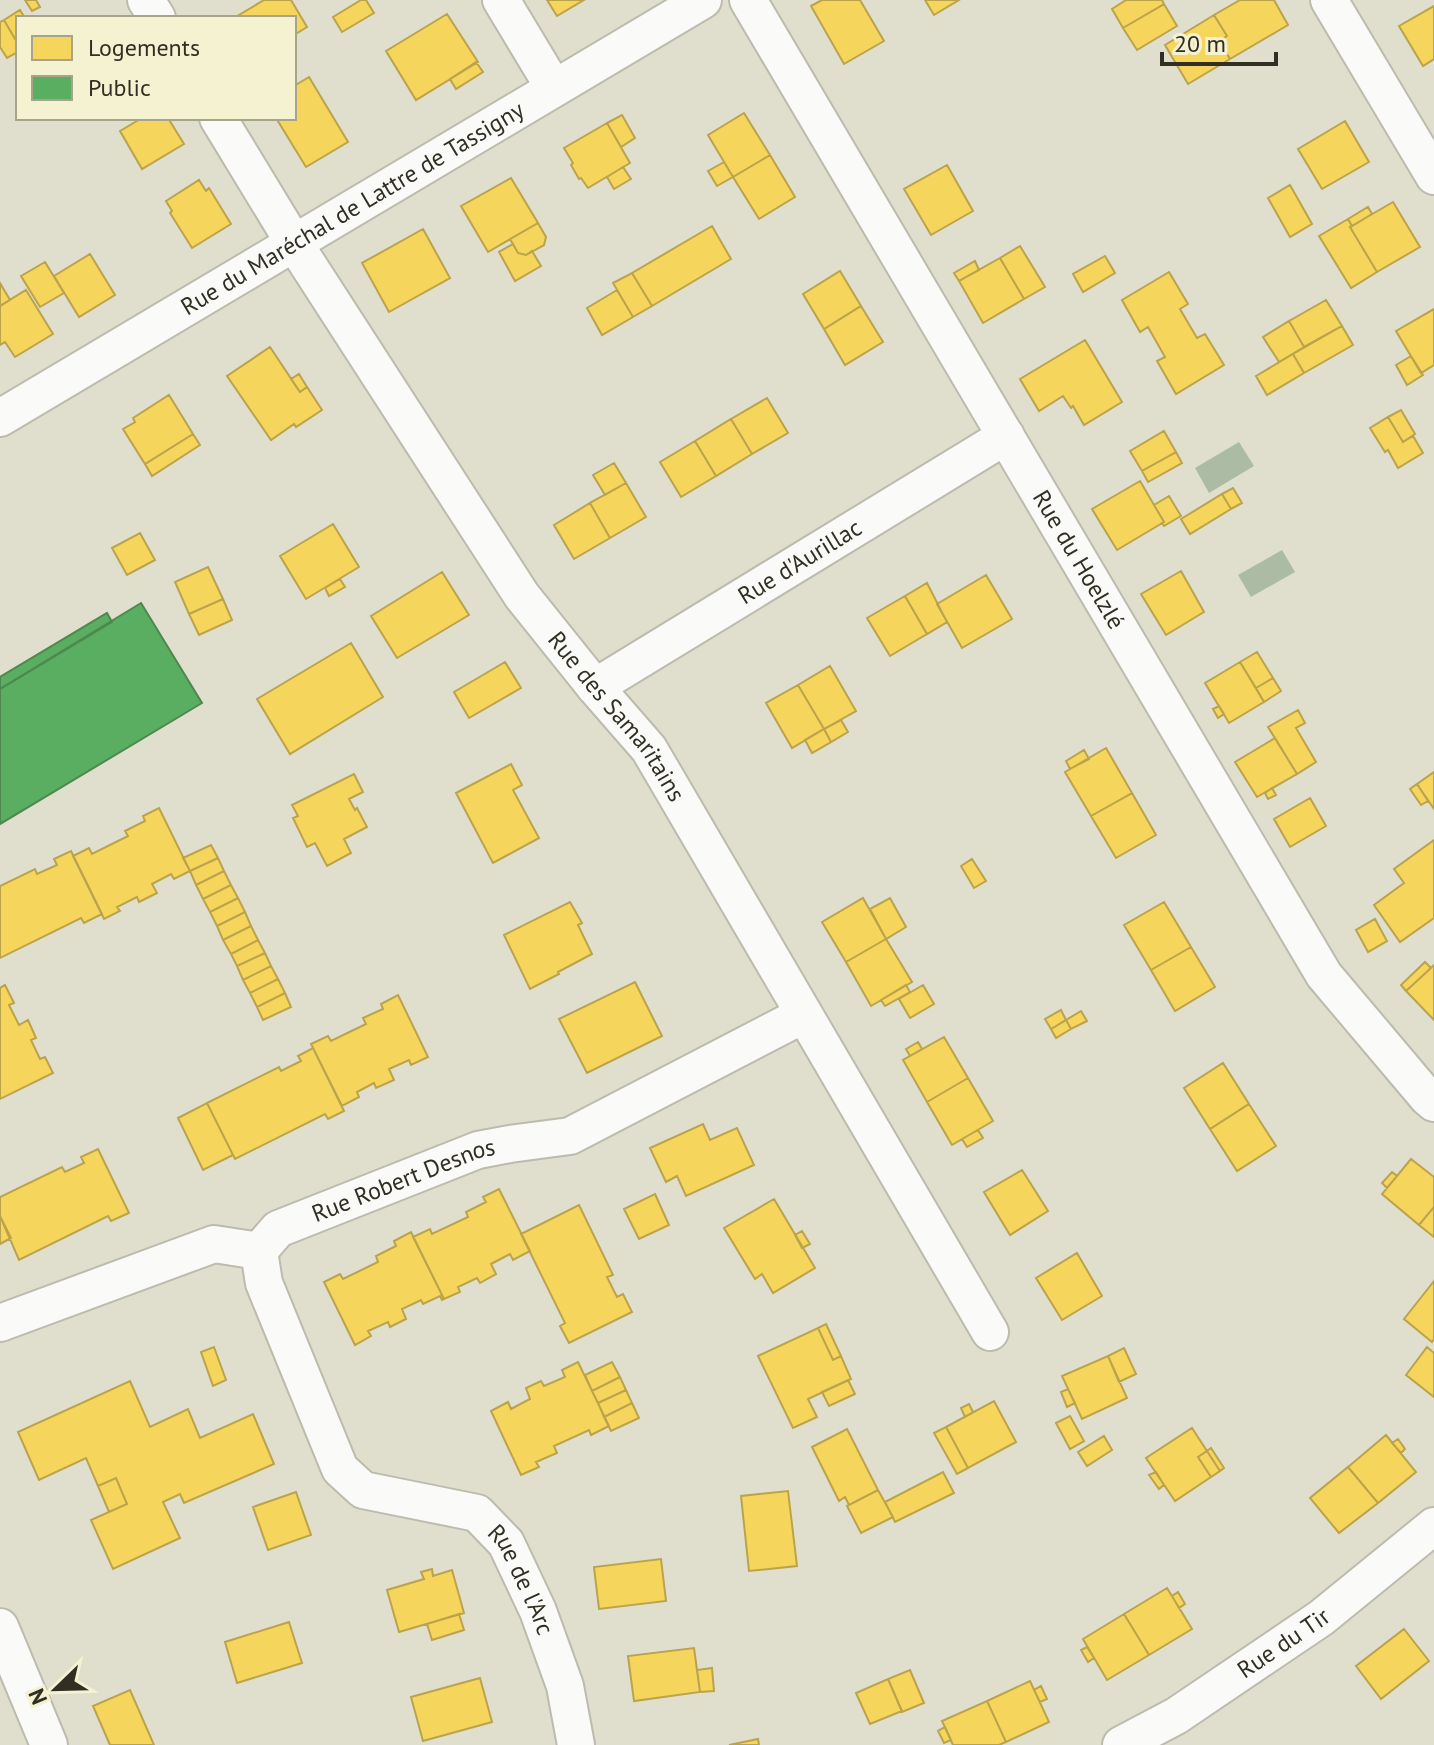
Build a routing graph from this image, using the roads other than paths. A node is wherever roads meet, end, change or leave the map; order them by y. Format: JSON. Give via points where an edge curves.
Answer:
{"nodes":[{"id":1,"x":501,"y":0,"type":"edge"},
{"id":2,"x":703,"y":0,"type":"edge"},
{"id":3,"x":748,"y":0,"type":"edge"},
{"id":4,"x":1329,"y":0,"type":"edge"},
{"id":5,"x":554,"y":88,"type":"junction"},
{"id":6,"x":219,"y":120,"type":"edge"},
{"id":7,"x":1434,"y":176,"type":"edge"},
{"id":8,"x":294,"y":243,"type":"junction"},
{"id":9,"x":0,"y":418,"type":"edge"},
{"id":10,"x":1006,"y":436,"type":"junction"},
{"id":11,"x":595,"y":687,"type":"junction"},
{"id":12,"x":803,"y":1015,"type":"junction"},
{"id":13,"x":1434,"y":1103,"type":"edge"},
{"id":14,"x":259,"y":1251,"type":"junction"},
{"id":15,"x":0,"y":1323,"type":"edge"},
{"id":16,"x":990,"y":1332,"type":"dead end"},
{"id":17,"x":1434,"y":1526,"type":"edge"},
{"id":18,"x":0,"y":1627,"type":"edge"},
{"id":19,"x":49,"y":1745,"type":"edge"},
{"id":20,"x":576,"y":1745,"type":"edge"},
{"id":21,"x":1121,"y":1745,"type":"edge"}],
"edges":[{"from":1,"to":5,"type":"street"},
{"from":2,"to":5,"type":"street","name":"Rue du Maréchal de Lattre de Tassigny"},
{"from":3,"to":10,"type":"street","name":"Rue du Hoelzlé"},
{"from":4,"to":7,"type":"street"},
{"from":5,"to":8,"type":"street","name":"Rue du Maréchal de Lattre de Tassigny"},
{"from":6,"to":8,"type":"street","name":"Rue des Samaritains"},
{"from":8,"to":9,"type":"street","name":"Rue du Maréchal de Lattre de Tassigny"},
{"from":8,"to":11,"type":"street","name":"Rue des Samaritains","via":[[522,596]]},
{"from":10,"to":11,"type":"street","name":"Rue d'Aurillac"},
{"from":10,"to":13,"type":"street","name":"Rue du Hoelzlé","via":[[1324,975]]},
{"from":11,"to":12,"type":"street","name":"Rue des Samaritains","via":[[649,749]]},
{"from":12,"to":14,"type":"street","name":"Rue Robert Desnos","via":[[570,1136],[478,1150],[278,1229]]},
{"from":12,"to":16,"type":"street","name":"Rue des Samaritains"},
{"from":14,"to":15,"type":"street","via":[[214,1244]]},
{"from":14,"to":20,"type":"street","name":"Rue de l'Arc","via":[[264,1283],[340,1469],[363,1490],[477,1513],[506,1543],[565,1686]]},
{"from":17,"to":21,"type":"street","name":"Rue du Tir","via":[[1321,1618],[1176,1716]]},
{"from":18,"to":19,"type":"street"}]}
